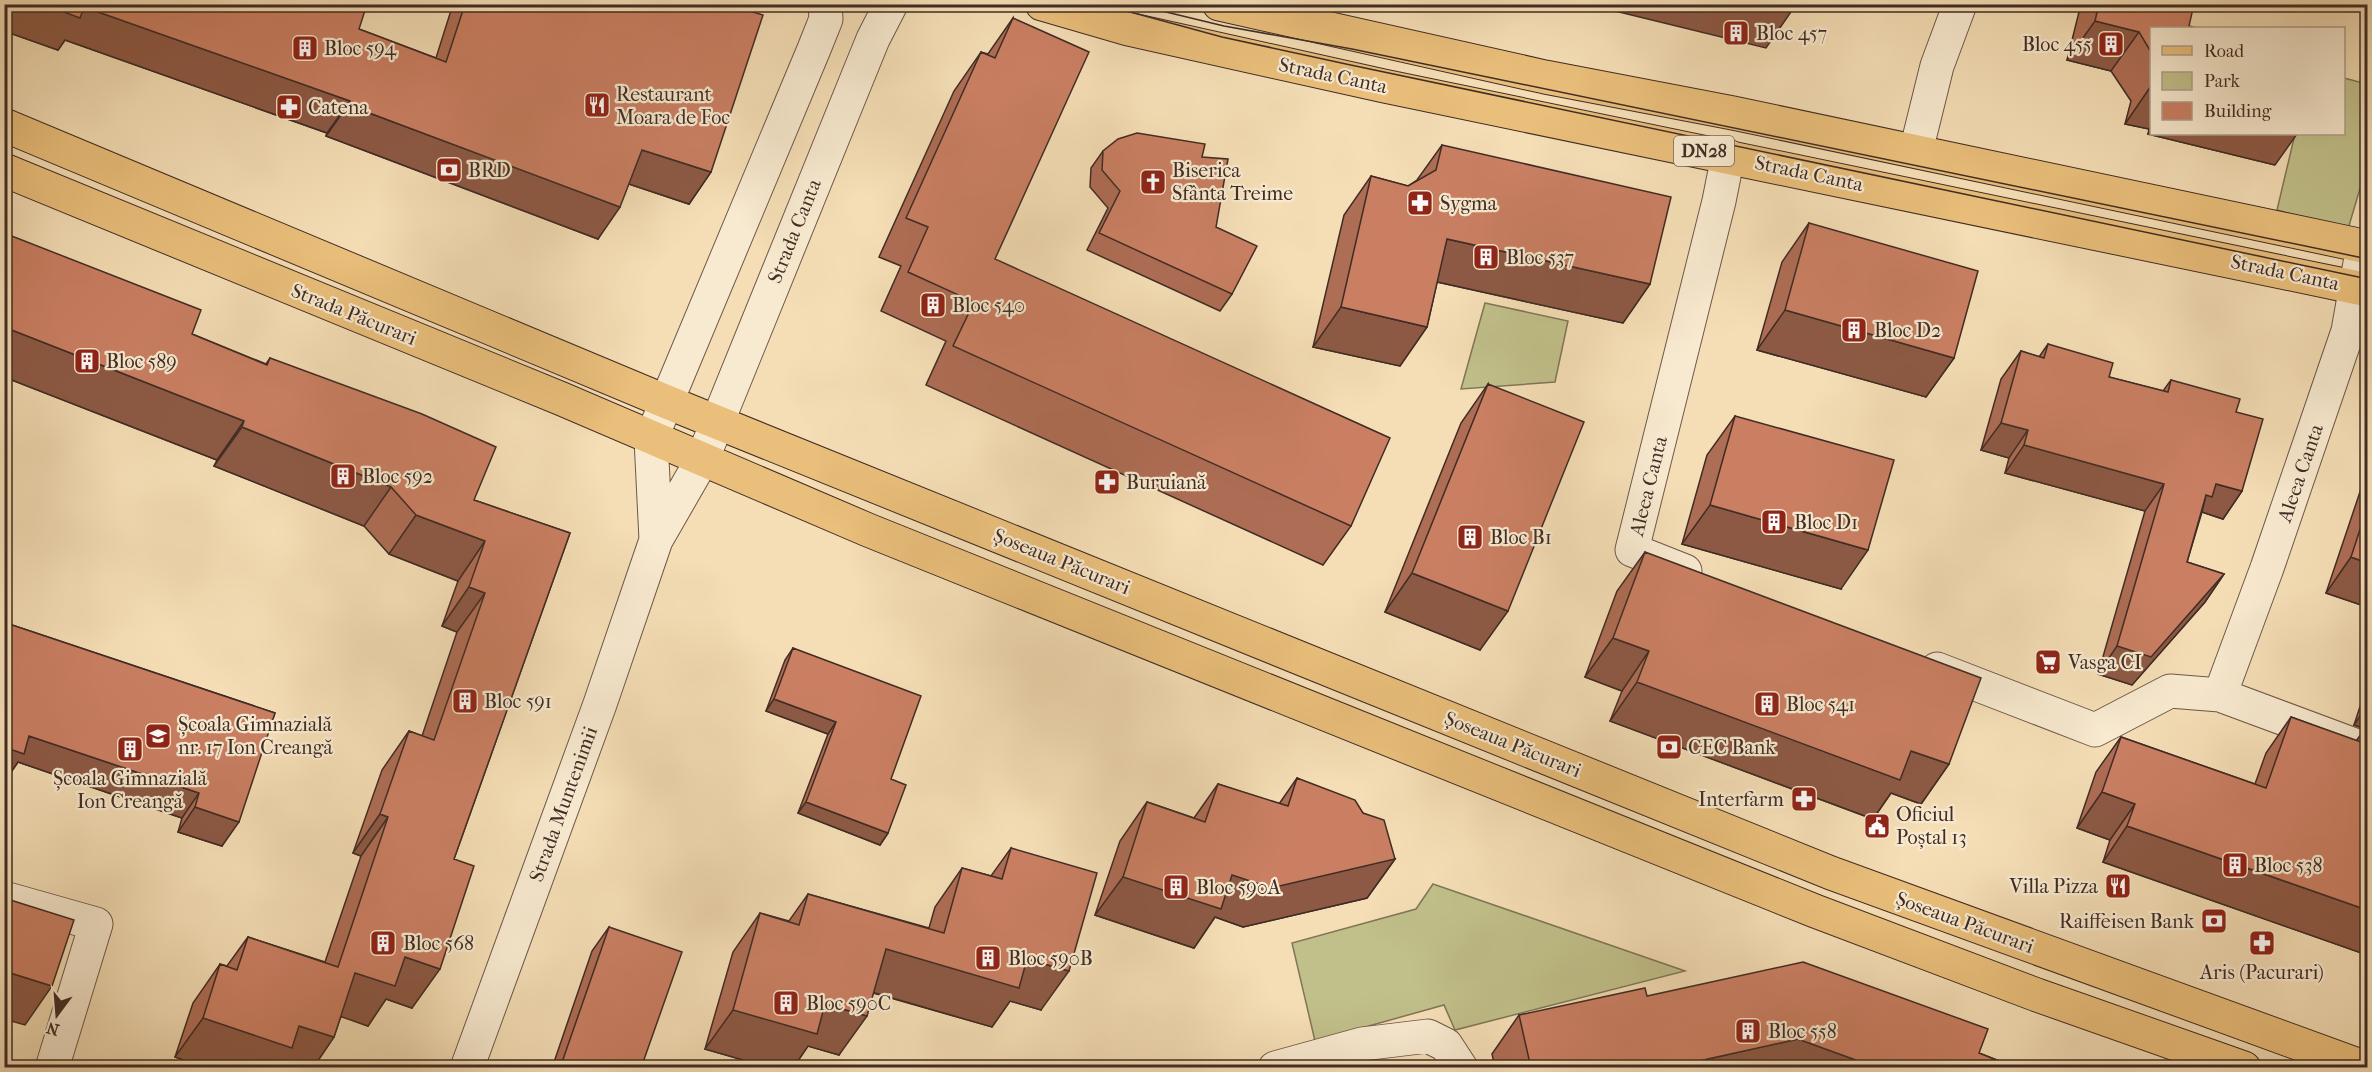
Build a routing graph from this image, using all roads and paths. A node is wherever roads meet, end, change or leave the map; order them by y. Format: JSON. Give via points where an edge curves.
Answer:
{"nodes":[{"id":1,"x":825,"y":4,"type":"edge"},
{"id":2,"x":891,"y":4,"type":"edge"},
{"id":3,"x":1042,"y":4,"type":"edge"},
{"id":4,"x":1219,"y":4,"type":"edge"},
{"id":5,"x":1960,"y":4,"type":"edge"},
{"id":6,"x":4,"y":124,"type":"edge"},
{"id":7,"x":1916,"y":151,"type":"junction"},
{"id":8,"x":1728,"y":156,"type":"junction"},
{"id":9,"x":4,"y":170,"type":"edge"},
{"id":10,"x":2365,"y":247,"type":"edge"},
{"id":11,"x":2361,"y":288,"type":"edge"},
{"id":12,"x":667,"y":402,"type":"junction"},
{"id":13,"x":717,"y":422,"type":"junction"},
{"id":14,"x":651,"y":439,"type":"junction"},
{"id":15,"x":702,"y":460,"type":"junction"},
{"id":16,"x":656,"y":540,"type":"junction"},
{"id":17,"x":1707,"y":580,"type":"edge"},
{"id":18,"x":1913,"y":660,"type":"edge"},
{"id":19,"x":2220,"y":695,"type":"junction"},
{"id":20,"x":2367,"y":750,"type":"edge"},
{"id":21,"x":4,"y":898,"type":"edge"},
{"id":22,"x":52,"y":1068,"type":"edge"},
{"id":23,"x":467,"y":1068,"type":"edge"},
{"id":24,"x":1275,"y":1068,"type":"edge"},
{"id":25,"x":1461,"y":1068,"type":"edge"},
{"id":26,"x":2244,"y":1068,"type":"edge"},
{"id":27,"x":2366,"y":1068,"type":"edge"}],
"edges":[{"from":1,"to":12,"type":"street","via":[[826,19]]},
{"from":2,"to":13,"type":"street","name":"Strada Canta","via":[[873,39]]},
{"from":3,"to":8,"type":"main road","name":"Strada Canta","number":"DN28","via":[[1219,50]]},
{"from":4,"to":7,"type":"main road","number":"DN28","via":[[1545,77]]},
{"from":5,"to":7,"type":"street","via":[[1937,66]]},
{"from":6,"to":12,"type":"main road","name":"Strada Păcurari"},
{"from":7,"to":10,"type":"main road","number":"DN28"},
{"from":8,"to":11,"type":"main road","name":"Strada Canta","number":"DN28"},
{"from":8,"to":17,"type":"street","name":"Aleea Canta","via":[[1632,550]]},
{"from":9,"to":14,"type":"main road","name":"Strada Păcurari"},
{"from":10,"to":11,"type":"street","name":"Aleea Canta"},
{"from":11,"to":19,"type":"street","name":"Aleea Canta"},
{"from":12,"to":13,"type":"main road","name":"Șoseaua Păcurari"},
{"from":12,"to":14,"type":"street"},
{"from":13,"to":15,"type":"street","name":"Strada Canta"},
{"from":13,"to":27,"type":"main road","name":"Șoseaua Păcurari","via":[[1831,873]]},
{"from":14,"to":15,"type":"main road","name":"Strada Păcurari"},
{"from":14,"to":16,"type":"street","name":"Strada Muntenimii"},
{"from":15,"to":16,"type":"street","name":"Strada Muntenimii"},
{"from":15,"to":26,"type":"main road","via":[[1815,911]]},
{"from":16,"to":23,"type":"street","name":"Strada Muntenimii"},
{"from":18,"to":19,"type":"street","via":[[2095,730],[2170,691]]},
{"from":19,"to":20,"type":"street"},
{"from":21,"to":22,"type":"street","via":[[96,924]]},
{"from":24,"to":25,"type":"street","via":[[1362,1044],[1428,1036],[1446,1045]]}]}
